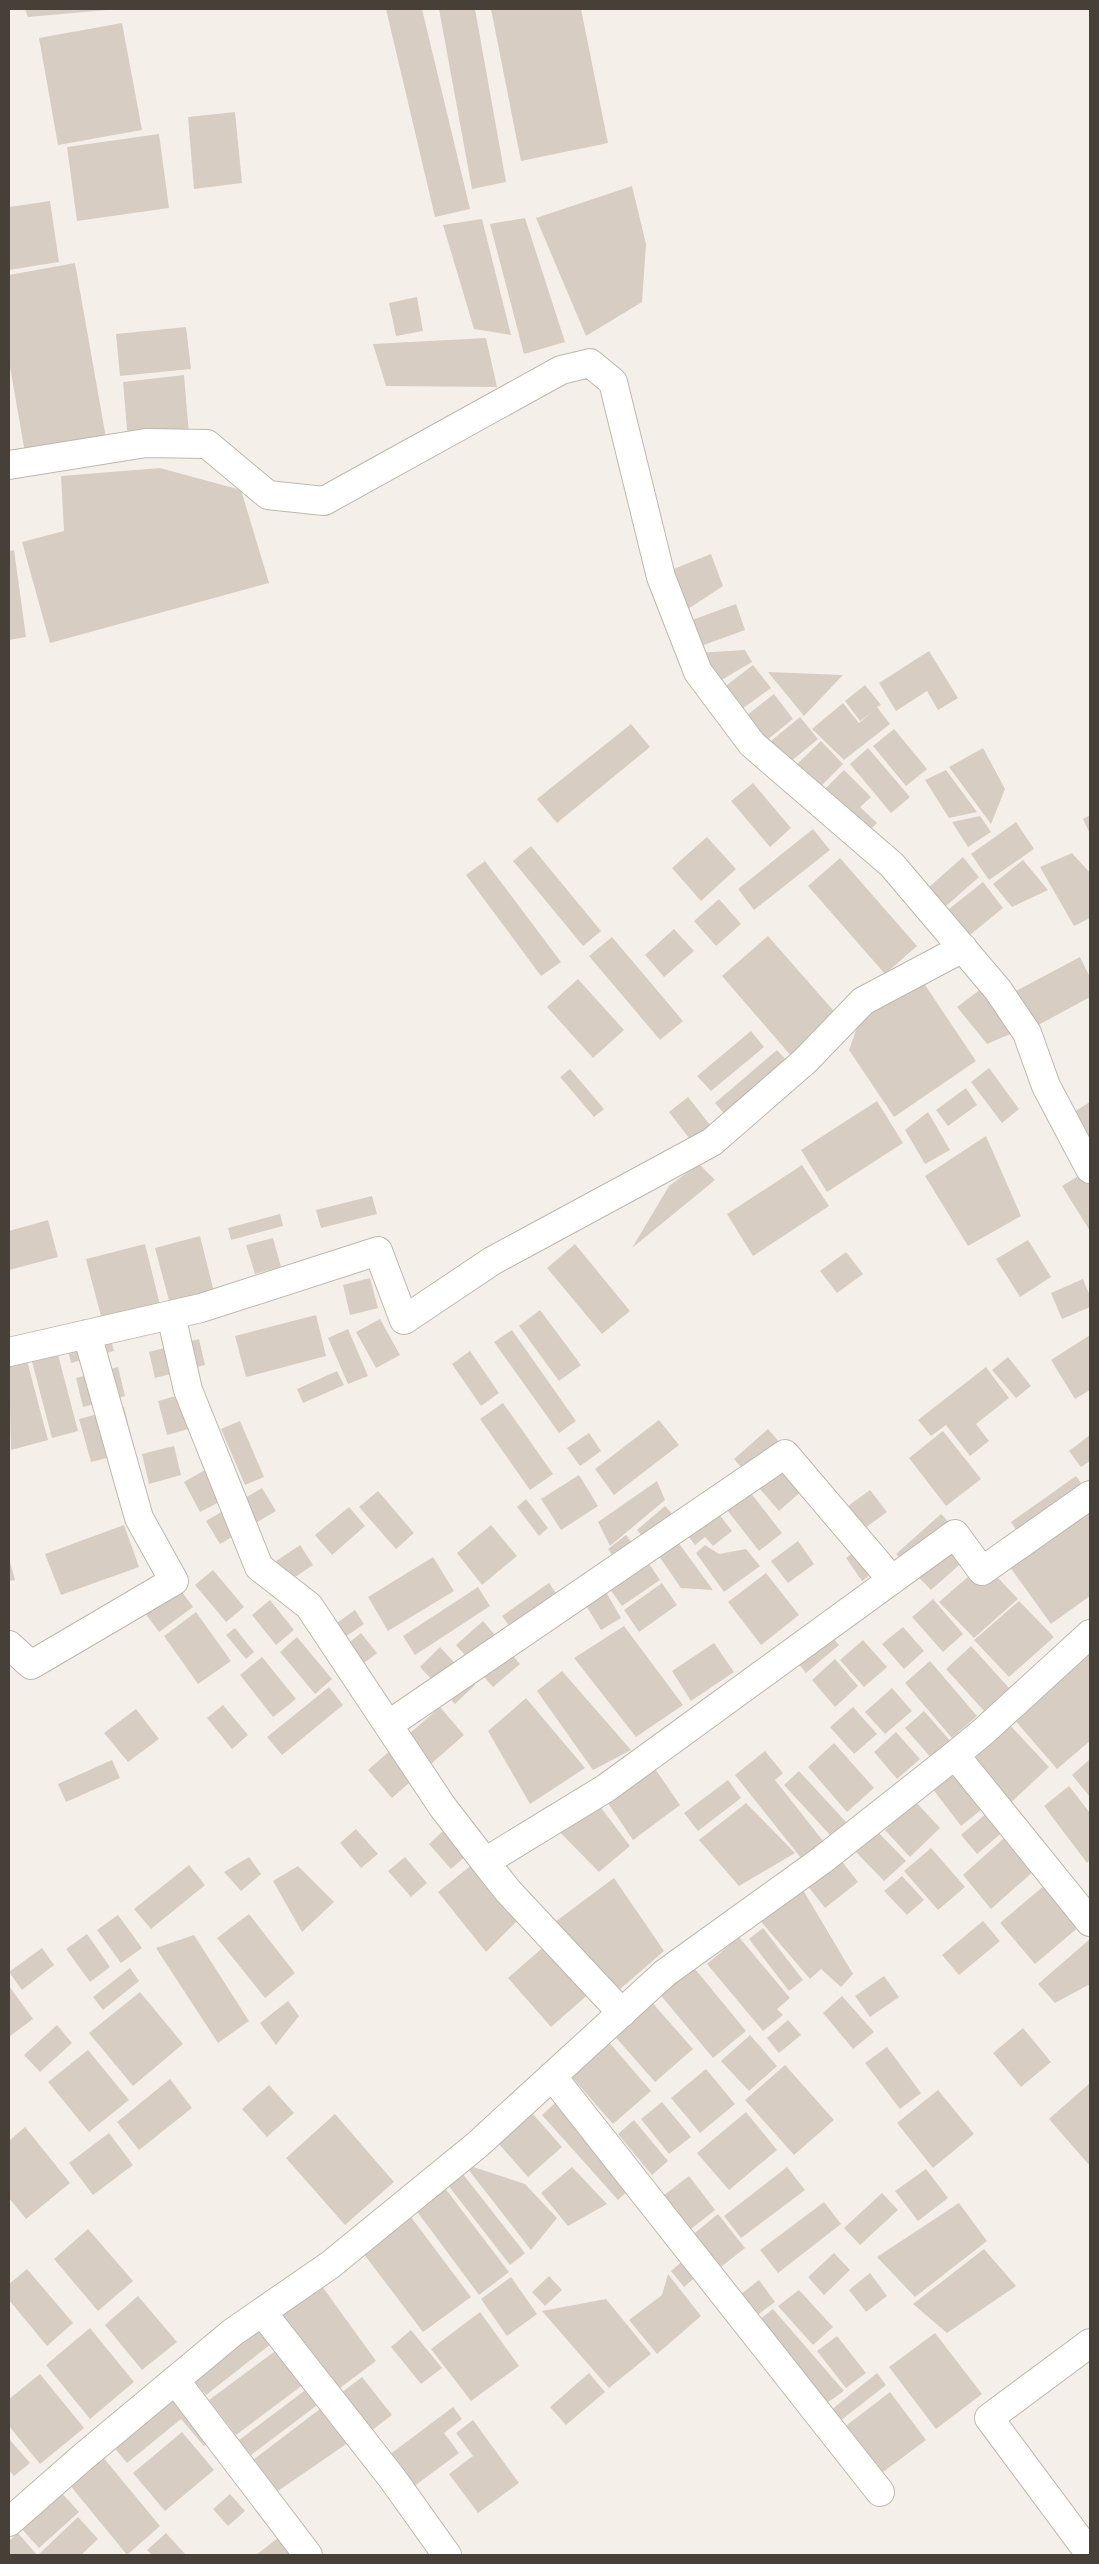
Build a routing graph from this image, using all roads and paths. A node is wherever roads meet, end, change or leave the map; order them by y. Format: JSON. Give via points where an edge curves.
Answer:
{"nodes":[{"id":1,"x":9,"y":465,"type":"edge"},
{"id":2,"x":963,"y":948,"type":"junction"},
{"id":3,"x":1090,"y":1169,"type":"edge"},
{"id":4,"x":171,"y":1315,"type":"junction"},
{"id":5,"x":87,"y":1334,"type":"junction"},
{"id":6,"x":9,"y":1352,"type":"edge"},
{"id":7,"x":1090,"y":1495,"type":"edge"},
{"id":8,"x":892,"y":1580,"type":"junction"},
{"id":9,"x":1090,"y":1634,"type":"edge"},
{"id":10,"x":9,"y":1645,"type":"edge"},
{"id":11,"x":388,"y":1725,"type":"junction"},
{"id":12,"x":955,"y":1755,"type":"junction"},
{"id":13,"x":485,"y":1862,"type":"junction"},
{"id":14,"x":1090,"y":1922,"type":"edge"},
{"id":15,"x":622,"y":2013,"type":"junction"},
{"id":16,"x":552,"y":2076,"type":"junction"},
{"id":17,"x":262,"y":2312,"type":"junction"},
{"id":18,"x":1090,"y":2343,"type":"edge"},
{"id":19,"x":175,"y":2380,"type":"junction"},
{"id":20,"x":880,"y":2492,"type":"dead end"},
{"id":21,"x":9,"y":2522,"type":"edge"},
{"id":22,"x":1090,"y":2554,"type":"edge"},
{"id":23,"x":308,"y":2555,"type":"edge"},
{"id":24,"x":447,"y":2555,"type":"edge"}],
"edges":[{"from":1,"to":2,"type":"street","via":[[146,443],[207,444],[268,495],[324,501],[561,370],[590,363],[612,382],[661,577],[698,672],[752,744],[892,865]]},
{"from":2,"to":3,"type":"street","via":[[998,990],[1027,1033],[1046,1086]]},
{"from":2,"to":4,"type":"street","via":[[863,1001],[805,1061],[712,1142],[492,1261],[404,1320],[378,1251]]},
{"from":4,"to":5,"type":"street"},
{"from":4,"to":11,"type":"street","via":[[188,1390],[259,1567],[310,1606]]},
{"from":5,"to":6,"type":"street"},
{"from":5,"to":10,"type":"street","via":[[139,1518],[174,1581],[31,1665]]},
{"from":7,"to":8,"type":"street","via":[[982,1572],[955,1534]]},
{"from":8,"to":11,"type":"street","via":[[784,1454]]},
{"from":8,"to":13,"type":"street","via":[[606,1788]]},
{"from":9,"to":12,"type":"street"},
{"from":11,"to":13,"type":"street","via":[[442,1806]]},
{"from":12,"to":14,"type":"street"},
{"from":12,"to":15,"type":"street","via":[[822,1860],[665,1973]]},
{"from":13,"to":15,"type":"street"},
{"from":15,"to":16,"type":"street"},
{"from":16,"to":17,"type":"street","via":[[478,2145],[385,2221],[330,2265]]},
{"from":16,"to":20,"type":"street"},
{"from":17,"to":19,"type":"street"},
{"from":17,"to":24,"type":"street","via":[[392,2478]]},
{"from":18,"to":22,"type":"street","via":[[989,2418]]},
{"from":19,"to":21,"type":"street"},
{"from":19,"to":23,"type":"street"}]}
